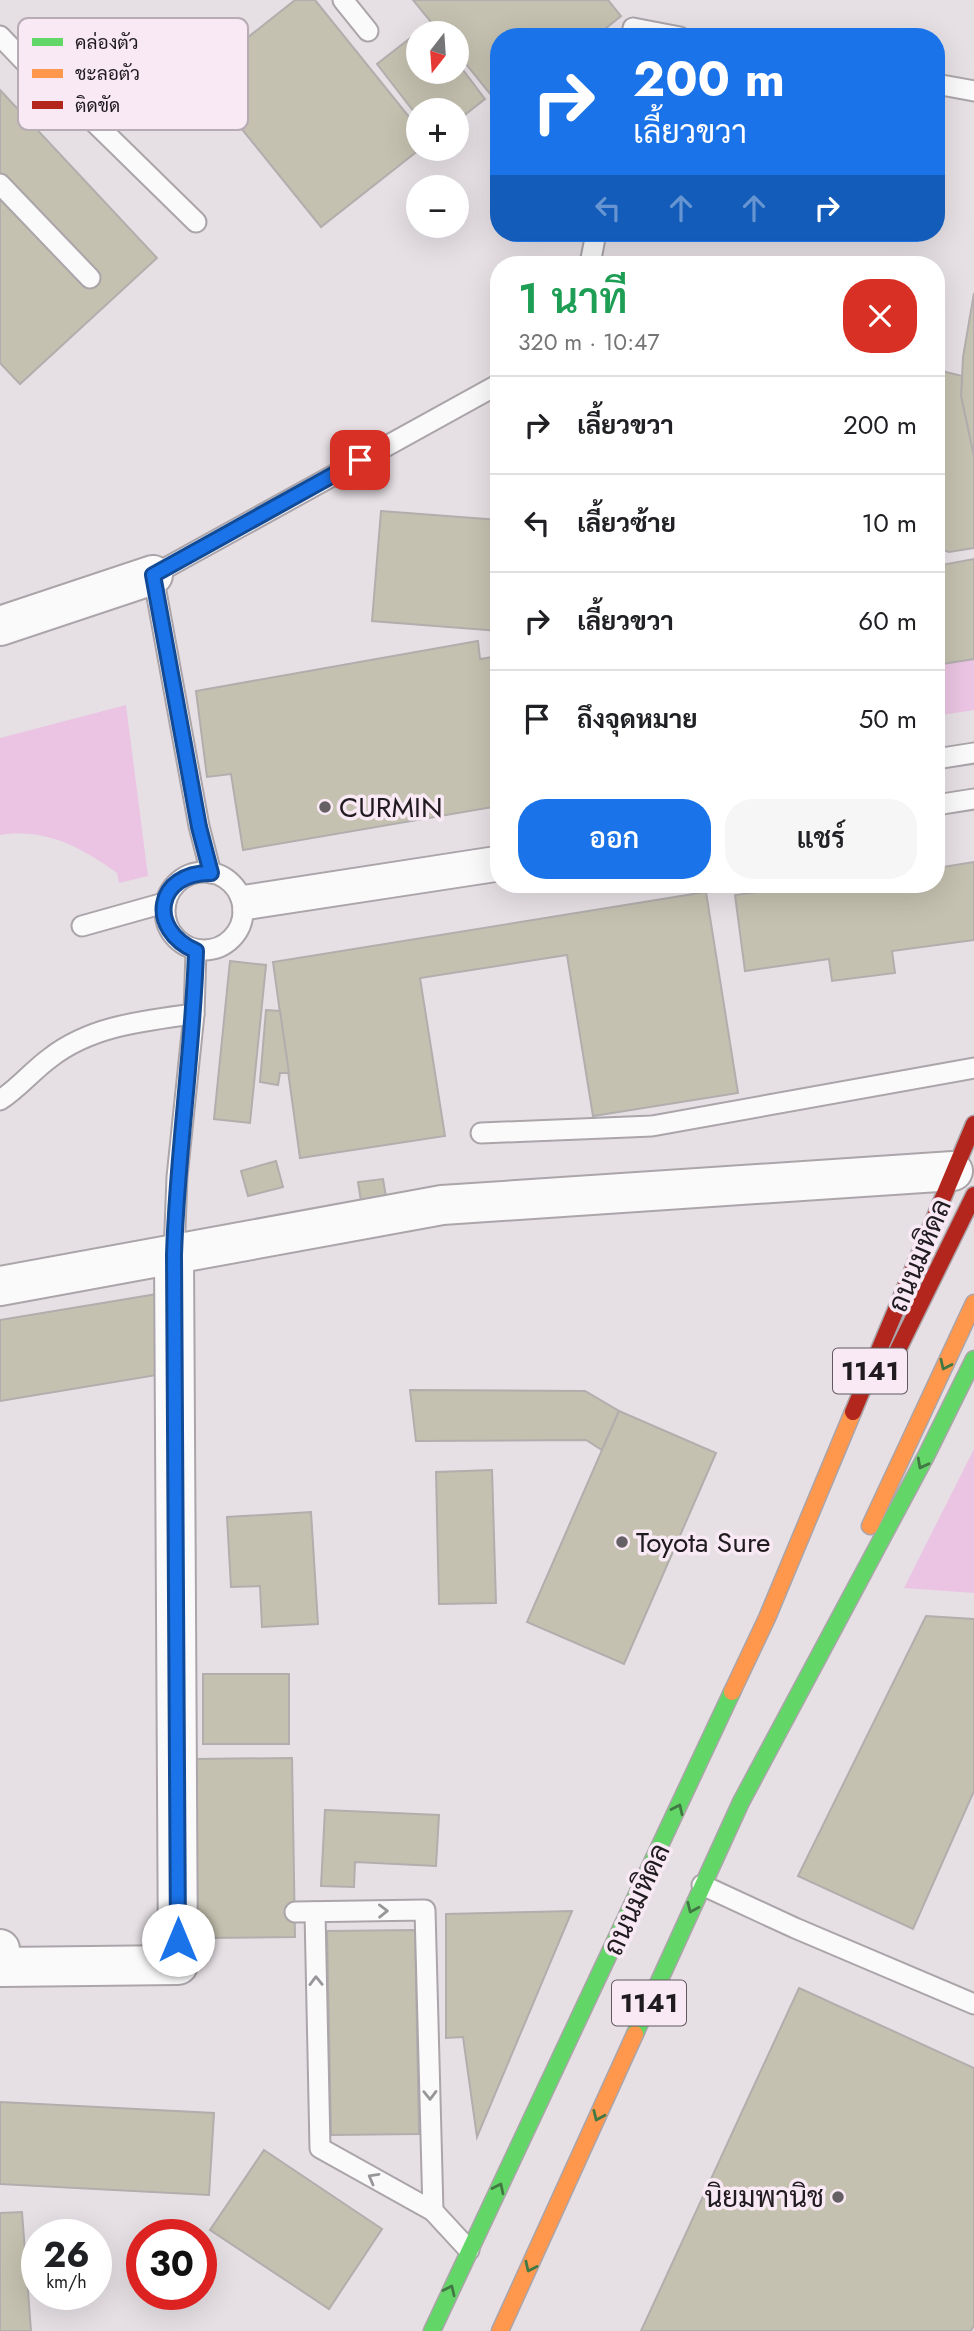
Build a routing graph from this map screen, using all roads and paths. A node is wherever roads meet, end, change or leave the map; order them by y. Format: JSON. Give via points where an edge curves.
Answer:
{"nodes":[{"id":1,"x":344,"y":0,"type":"edge"},
{"id":2,"x":368,"y":31,"type":"dead end"},
{"id":3,"x":0,"y":36,"type":"edge"},
{"id":4,"x":18,"y":55,"type":"edge"},
{"id":5,"x":945,"y":86,"type":"edge"},
{"id":6,"x":974,"y":91,"type":"edge"},
{"id":7,"x":102,"y":130,"type":"edge"},
{"id":8,"x":0,"y":184,"type":"edge"},
{"id":9,"x":197,"y":222,"type":"dead end"},
{"id":10,"x":90,"y":278,"type":"dead end"},
{"id":11,"x":490,"y":389,"type":"edge"},
{"id":12,"x":153,"y":575,"type":"junction"},
{"id":13,"x":0,"y":625,"type":"edge"},
{"id":14,"x":974,"y":753,"type":"edge"},
{"id":15,"x":945,"y":758,"type":"edge"},
{"id":16,"x":974,"y":799,"type":"edge"},
{"id":17,"x":945,"y":804,"type":"edge"},
{"id":18,"x":490,"y":858,"type":"edge"},
{"id":19,"x":490,"y":872,"type":"edge"},
{"id":20,"x":211,"y":873,"type":"junction"},
{"id":21,"x":241,"y":903,"type":"junction"},
{"id":22,"x":164,"y":904,"type":"junction"},
{"id":23,"x":82,"y":926,"type":"dead end"},
{"id":24,"x":196,"y":951,"type":"junction"},
{"id":25,"x":194,"y":1014,"type":"junction"},
{"id":26,"x":974,"y":1068,"type":"edge"},
{"id":27,"x":0,"y":1100,"type":"edge"},
{"id":28,"x":974,"y":1124,"type":"edge"},
{"id":29,"x":481,"y":1133,"type":"dead end"},
{"id":30,"x":964,"y":1183,"type":"edge"},
{"id":31,"x":174,"y":1255,"type":"junction"},
{"id":32,"x":0,"y":1286,"type":"edge"},
{"id":33,"x":974,"y":1303,"type":"edge"},
{"id":34,"x":974,"y":1359,"type":"edge"},
{"id":35,"x":767,"y":1618,"type":"junction"},
{"id":36,"x":741,"y":1802,"type":"junction"},
{"id":37,"x":702,"y":1885,"type":"junction"},
{"id":38,"x":295,"y":1912,"type":"dead end"},
{"id":39,"x":315,"y":1912,"type":"junction"},
{"id":40,"x":0,"y":1950,"type":"edge"},
{"id":41,"x":974,"y":2002,"type":"edge"},
{"id":42,"x":432,"y":2211,"type":"junction"},
{"id":43,"x":469,"y":2250,"type":"junction"},
{"id":44,"x":432,"y":2331,"type":"edge"},
{"id":45,"x":500,"y":2331,"type":"edge"}],
"edges":[{"from":1,"to":2,"type":"lane"},
{"from":3,"to":4,"type":"lane"},
{"from":5,"to":6,"type":"lane"},
{"from":7,"to":9,"type":"lane"},
{"from":8,"to":10,"type":"lane"},
{"from":11,"to":12,"type":"lane"},
{"from":12,"to":13,"type":"street"},
{"from":12,"to":20,"type":"lane"},
{"from":14,"to":15,"type":"lane"},
{"from":16,"to":17,"type":"lane"},
{"from":18,"to":21,"type":"lane"},
{"from":19,"to":21,"type":"lane"},
{"from":20,"to":21,"type":"lane","via":[[226,878],[237,889]]},
{"from":20,"to":22,"type":"lane","via":[[195,872],[181,878]]},
{"from":21,"to":24,"type":"lane","via":[[243,919],[237,933],[211,951]]},
{"from":22,"to":23,"type":"lane"},
{"from":22,"to":24,"type":"lane","via":[[170,934]]},
{"from":24,"to":25,"type":"lane"},
{"from":25,"to":27,"type":"lane","via":[[78,1039]]},
{"from":25,"to":31,"type":"lane"},
{"from":26,"to":29,"type":"lane","via":[[652,1126]]},
{"from":28,"to":30,"type":"main road","name":"ถนนมหิดล","number":"1141"},
{"from":30,"to":31,"type":"street","via":[[442,1205]]},
{"from":30,"to":35,"type":"main road","name":"ถนนมหิดล","number":"1141"},
{"from":30,"to":35,"type":"main road","name":"ถนนมหิดล","number":"1141"},
{"from":31,"to":32,"type":"street"},
{"from":31,"to":40,"type":"street","via":[[188,1915],[178,1965],[2,1967]]},
{"from":33,"to":36,"type":"main road","name":"ถนนมหิดล","number":"1141","one_way":true},
{"from":34,"to":36,"type":"main road","name":"ถนนมหิดล","number":"1141","one_way":true,"via":[[921,1468]]},
{"from":43,"to":35,"type":"main road","name":"ถนนมหิดล","number":"1141","one_way":true},
{"from":36,"to":37,"type":"main road","name":"ถนนมหิดล","number":"1141"},
{"from":37,"to":41,"type":"lane"},
{"from":37,"to":45,"type":"main road","name":"ถนนมหิดล","number":"1141","one_way":true},
{"from":38,"to":39,"type":"lane"},
{"from":42,"to":39,"type":"lane","one_way":true,"via":[[320,2148]]},
{"from":39,"to":42,"type":"lane","one_way":true,"via":[[425,1910]]},
{"from":42,"to":43,"type":"lane"},
{"from":44,"to":43,"type":"main road","name":"ถนนมหิดล","number":"1141","one_way":true}]}
